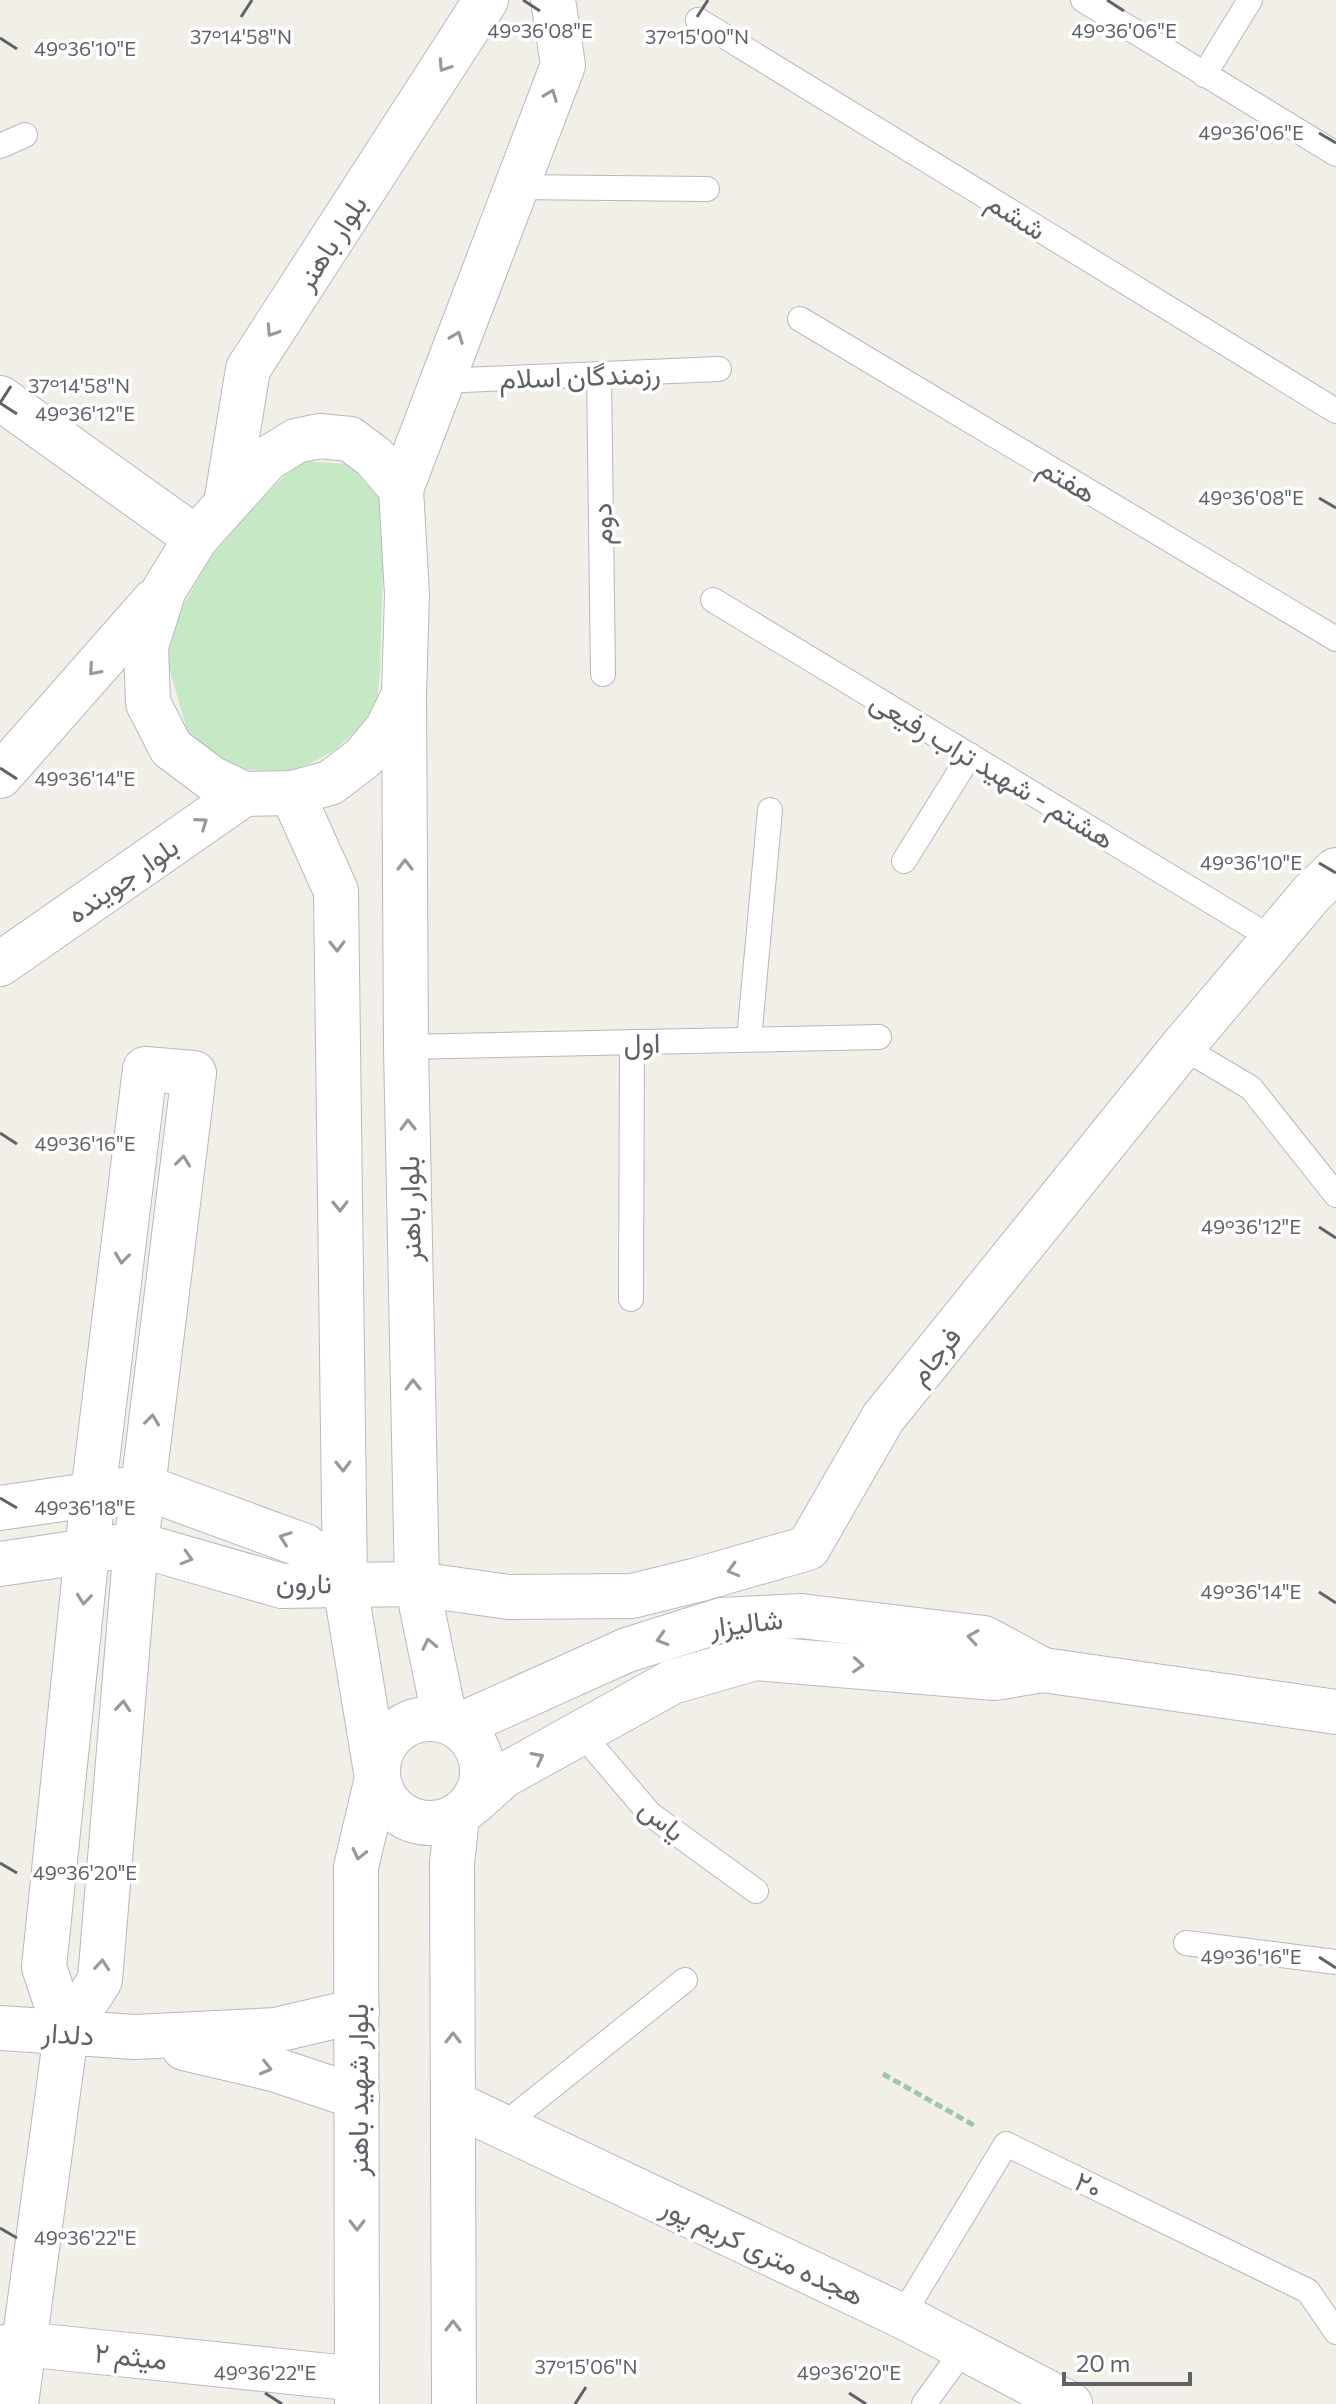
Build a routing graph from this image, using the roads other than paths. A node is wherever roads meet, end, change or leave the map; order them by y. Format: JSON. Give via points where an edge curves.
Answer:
{"nodes":[{"id":1,"x":486,"y":0,"type":"edge"},
{"id":2,"x":553,"y":0,"type":"edge"},
{"id":3,"x":1083,"y":0,"type":"edge"},
{"id":4,"x":1250,"y":0,"type":"edge"},
{"id":5,"x":698,"y":20,"type":"dead end"},
{"id":6,"x":1204,"y":75,"type":"junction"},
{"id":7,"x":25,"y":135,"type":"dead end"},
{"id":8,"x":0,"y":146,"type":"edge"},
{"id":9,"x":1336,"y":154,"type":"edge"},
{"id":10,"x":515,"y":187,"type":"junction"},
{"id":11,"x":707,"y":189,"type":"dead end"},
{"id":12,"x":800,"y":319,"type":"dead end"},
{"id":13,"x":719,"y":369,"type":"dead end"},
{"id":14,"x":599,"y":374,"type":"junction"},
{"id":15,"x":441,"y":381,"type":"junction"},
{"id":16,"x":0,"y":398,"type":"edge"},
{"id":17,"x":1336,"y":411,"type":"edge"},
{"id":18,"x":401,"y":489,"type":"junction"},
{"id":19,"x":226,"y":504,"type":"junction"},
{"id":20,"x":196,"y":538,"type":"junction"},
{"id":21,"x":164,"y":590,"type":"junction"},
{"id":22,"x":713,"y":600,"type":"dead end"},
{"id":23,"x":1336,"y":639,"type":"edge"},
{"id":24,"x":603,"y":674,"type":"dead end"},
{"id":25,"x":404,"y":694,"type":"junction"},
{"id":26,"x":970,"y":755,"type":"junction"},
{"id":27,"x":0,"y":776,"type":"edge"},
{"id":28,"x":292,"y":793,"type":"junction"},
{"id":29,"x":244,"y":794,"type":"junction"},
{"id":30,"x":770,"y":810,"type":"dead end"},
{"id":31,"x":904,"y":861,"type":"dead end"},
{"id":32,"x":1336,"y":870,"type":"edge"},
{"id":33,"x":1273,"y":939,"type":"junction"},
{"id":34,"x":0,"y":964,"type":"edge"},
{"id":35,"x":879,"y":1037,"type":"dead end"},
{"id":36,"x":749,"y":1039,"type":"junction"},
{"id":37,"x":632,"y":1042,"type":"junction"},
{"id":38,"x":406,"y":1047,"type":"junction"},
{"id":39,"x":1182,"y":1047,"type":"junction"},
{"id":40,"x":1336,"y":1195,"type":"edge"},
{"id":41,"x":631,"y":1299,"type":"dead end"},
{"id":42,"x":144,"y":1487,"type":"junction"},
{"id":43,"x":93,"y":1494,"type":"junction"},
{"id":44,"x":0,"y":1508,"type":"edge"},
{"id":45,"x":136,"y":1544,"type":"junction"},
{"id":46,"x":808,"y":1548,"type":"junction"},
{"id":47,"x":89,"y":1551,"type":"junction"},
{"id":48,"x":0,"y":1564,"type":"edge"},
{"id":49,"x":417,"y":1584,"type":"junction"},
{"id":50,"x":345,"y":1585,"type":"junction"},
{"id":51,"x":801,"y":1616,"type":"junction"},
{"id":52,"x":796,"y":1661,"type":"junction"},
{"id":53,"x":1043,"y":1670,"type":"junction"},
{"id":54,"x":1336,"y":1712,"type":"edge"},
{"id":55,"x":452,"y":1723,"type":"junction"},
{"id":56,"x":582,"y":1734,"type":"junction"},
{"id":57,"x":377,"y":1778,"type":"junction"},
{"id":58,"x":465,"y":1809,"type":"junction"},
{"id":59,"x":756,"y":1891,"type":"dead end"},
{"id":60,"x":1186,"y":1943,"type":"dead end"},
{"id":61,"x":1336,"y":1962,"type":"edge"},
{"id":62,"x":685,"y":1980,"type":"dead end"},
{"id":63,"x":357,"y":2011,"type":"junction"},
{"id":64,"x":0,"y":2028,"type":"edge"},
{"id":65,"x":66,"y":2033,"type":"junction"},
{"id":66,"x":135,"y":2037,"type":"junction"},
{"id":67,"x":357,"y":2097,"type":"junction"},
{"id":68,"x":453,"y":2103,"type":"junction"},
{"id":69,"x":501,"y":2127,"type":"junction"},
{"id":70,"x":902,"y":2316,"type":"junction"},
{"id":71,"x":1336,"y":2332,"type":"edge"},
{"id":72,"x":12,"y":2346,"type":"edge"},
{"id":73,"x":964,"y":2349,"type":"junction"},
{"id":74,"x":357,"y":2392,"type":"edge"},
{"id":75,"x":16,"y":2404,"type":"edge"},
{"id":76,"x":454,"y":2404,"type":"edge"},
{"id":77,"x":924,"y":2404,"type":"edge"},
{"id":78,"x":1070,"y":2404,"type":"edge"}],
"edges":[{"from":1,"to":19,"type":"street","name":"بلوار باهنر","one_way":true,"via":[[248,369]]},
{"from":10,"to":2,"type":"street","one_way":true,"via":[[563,65]]},
{"from":3,"to":6,"type":"lane"},
{"from":4,"to":6,"type":"lane"},
{"from":5,"to":17,"type":"lane","name":"ششم"},
{"from":6,"to":9,"type":"lane"},
{"from":7,"to":8,"type":"lane"},
{"from":10,"to":11,"type":"lane"},
{"from":15,"to":10,"type":"street","one_way":true},
{"from":12,"to":23,"type":"lane","name":"هفتم"},
{"from":13,"to":14,"type":"lane","name":"رزمندگان اسلام"},
{"from":14,"to":15,"type":"lane","name":"رزمندگان اسلام"},
{"from":14,"to":24,"type":"lane","name":"دوم"},
{"from":15,"to":18,"type":"street"},
{"from":16,"to":20,"type":"street"},
{"from":18,"to":19,"type":"street","via":[[350,439],[319,436],[296,441],[267,459]]},
{"from":18,"to":25,"type":"street","name":"بلوار باهنر","via":[[407,595]]},
{"from":19,"to":20,"type":"street"},
{"from":20,"to":21,"type":"street"},
{"from":21,"to":27,"type":"street","one_way":true},
{"from":21,"to":29,"type":"street","via":[[146,646],[148,703],[171,748],[211,778]]},
{"from":22,"to":26,"type":"lane","name":"هشتم - شهید تراب رفیعی"},
{"from":25,"to":28,"type":"street","via":[[387,729],[363,758],[330,783]]},
{"from":38,"to":25,"type":"street","name":"بلوار باهنر","one_way":true},
{"from":26,"to":31,"type":"lane"},
{"from":26,"to":33,"type":"lane","name":"هشتم - شهید تراب رفیعی"},
{"from":28,"to":29,"type":"street"},
{"from":28,"to":50,"type":"street","one_way":true,"via":[[336,891]]},
{"from":34,"to":29,"type":"street","name":"بلوار جوینده","one_way":true},
{"from":30,"to":36,"type":"lane"},
{"from":32,"to":33,"type":"street","name":"فرجام"},
{"from":33,"to":39,"type":"street","name":"فرجام"},
{"from":35,"to":36,"type":"lane","name":"اول"},
{"from":36,"to":37,"type":"lane","name":"اول"},
{"from":37,"to":38,"type":"lane","name":"اول"},
{"from":37,"to":41,"type":"lane"},
{"from":49,"to":38,"type":"street","name":"بلوار باهنر","one_way":true},
{"from":39,"to":40,"type":"lane","via":[[1251,1088]]},
{"from":39,"to":46,"type":"street","name":"فرجام","via":[[883,1418]]},
{"from":42,"to":43,"type":"street","name":"نارون"},
{"from":42,"to":43,"type":"street","one_way":true,"via":[[194,1073],[145,1069]]},
{"from":42,"to":45,"type":"street"},
{"from":50,"to":42,"type":"street","name":"نارون","one_way":true,"via":[[305,1546]]},
{"from":43,"to":44,"type":"street","name":"نارون"},
{"from":43,"to":47,"type":"street"},
{"from":45,"to":47,"type":"street","name":"نارون"},
{"from":45,"to":50,"type":"street","name":"نارون","one_way":true,"via":[[282,1586]]},
{"from":65,"to":45,"type":"street","one_way":true,"via":[[100,1980]]},
{"from":46,"to":49,"type":"street","one_way":true,"via":[[632,1596],[509,1597]]},
{"from":46,"to":51,"type":"street"},
{"from":47,"to":48,"type":"street","name":"نارون"},
{"from":47,"to":65,"type":"street","one_way":true,"via":[[44,1967]]},
{"from":49,"to":50,"type":"street"},
{"from":55,"to":49,"type":"street","name":"بلوار باهنر","one_way":true},
{"from":50,"to":57,"type":"street"},
{"from":51,"to":52,"type":"street"},
{"from":53,"to":51,"type":"street","name":"شالیزار","one_way":true,"via":[[984,1638]]},
{"from":51,"to":55,"type":"street","name":"شالیزار","one_way":true,"via":[[722,1620],[627,1650]]},
{"from":52,"to":53,"type":"street","name":"شالیزار","one_way":true,"via":[[995,1678]]},
{"from":52,"to":56,"type":"street","name":"شالیزار","via":[[755,1658],[672,1682]]},
{"from":53,"to":54,"type":"street","name":"شالیزار"},
{"from":55,"to":57,"type":"street","via":[[419,1719],[396,1731],[380,1752]]},
{"from":55,"to":58,"type":"street","via":[[477,1747],[483,1775]]},
{"from":58,"to":56,"type":"street","name":"شالیزار","one_way":true,"via":[[503,1776]]},
{"from":56,"to":59,"type":"lane","name":"یاس","via":[[650,1814]]},
{"from":57,"to":58,"type":"street","via":[[387,1803],[408,1820],[434,1824]]},
{"from":57,"to":63,"type":"street","name":"بلوار شهید باهنر","one_way":true,"via":[[356,1867]]},
{"from":68,"to":58,"type":"street","one_way":true,"via":[[452,1863]]},
{"from":60,"to":61,"type":"lane"},
{"from":62,"to":69,"type":"lane"},
{"from":63,"to":66,"type":"street","via":[[276,2030]]},
{"from":63,"to":67,"type":"street","name":"بلوار شهید باهنر"},
{"from":64,"to":65,"type":"street","name":"دلدار"},
{"from":65,"to":66,"type":"street","name":"دلدار"},
{"from":65,"to":72,"type":"street"},
{"from":66,"to":67,"type":"street","one_way":true,"via":[[273,2069]]},
{"from":67,"to":74,"type":"street","name":"بلوار شهید باهنر","one_way":true},
{"from":68,"to":69,"type":"street","name":"هجده متری کریم پور"},
{"from":76,"to":68,"type":"street","one_way":true},
{"from":69,"to":70,"type":"street","name":"هجده متری کریم پور"},
{"from":70,"to":71,"type":"lane","name":"۲۰","via":[[1006,2144],[1308,2291]]},
{"from":70,"to":73,"type":"street","name":"هجده متری کریم پور"},
{"from":72,"to":74,"type":"street","name":"میثم ۲"},
{"from":72,"to":75,"type":"street"},
{"from":73,"to":77,"type":"lane"},
{"from":73,"to":78,"type":"street","name":"هجده متری کریم پور"}]}
